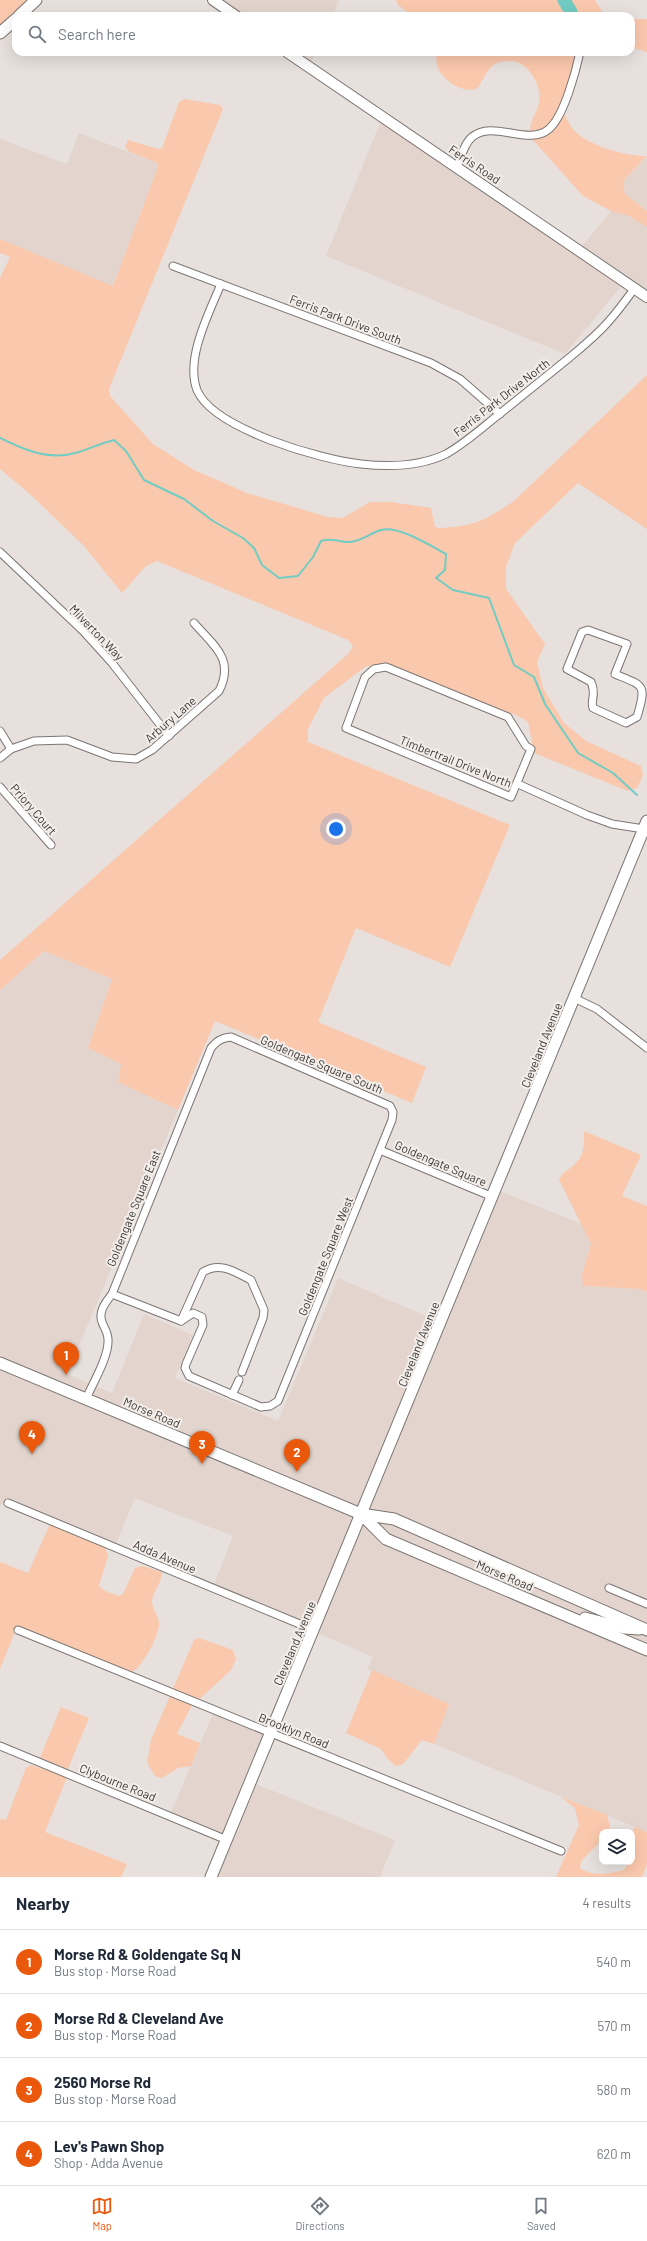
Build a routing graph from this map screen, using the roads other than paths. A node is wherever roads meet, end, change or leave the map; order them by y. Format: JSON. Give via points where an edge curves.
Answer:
{"nodes":[{"id":1,"x":36,"y":0,"type":"edge"},
{"id":2,"x":213,"y":0,"type":"edge"},
{"id":3,"x":23,"y":12,"type":"edge"},
{"id":4,"x":230,"y":12,"type":"edge"},
{"id":5,"x":12,"y":22,"type":"edge"},
{"id":6,"x":0,"y":33,"type":"edge"},
{"id":7,"x":293,"y":56,"type":"edge"},
{"id":8,"x":579,"y":56,"type":"edge"},
{"id":9,"x":457,"y":167,"type":"junction"},
{"id":10,"x":172,"y":266,"type":"dead end"},
{"id":11,"x":221,"y":284,"type":"junction"},
{"id":12,"x":634,"y":289,"type":"junction"},
{"id":13,"x":647,"y":298,"type":"edge"},
{"id":14,"x":500,"y":414,"type":"junction"},
{"id":15,"x":0,"y":552,"type":"edge"},
{"id":16,"x":194,"y":623,"type":"dead end"},
{"id":17,"x":644,"y":709,"type":"edge"},
{"id":18,"x":0,"y":731,"type":"edge"},
{"id":19,"x":169,"y":736,"type":"junction"},
{"id":20,"x":11,"y":749,"type":"junction"},
{"id":21,"x":0,"y":758,"type":"edge"},
{"id":22,"x":518,"y":784,"type":"junction"},
{"id":23,"x":0,"y":787,"type":"edge"},
{"id":24,"x":645,"y":825,"type":"edge"},
{"id":25,"x":51,"y":845,"type":"dead end"},
{"id":26,"x":574,"y":998,"type":"junction"},
{"id":27,"x":231,"y":1037,"type":"joint"},
{"id":28,"x":647,"y":1048,"type":"edge"},
{"id":29,"x":392,"y":1120,"type":"joint"},
{"id":30,"x":380,"y":1150,"type":"junction"},
{"id":31,"x":492,"y":1197,"type":"junction"},
{"id":32,"x":112,"y":1294,"type":"junction"},
{"id":33,"x":181,"y":1322,"type":"junction"},
{"id":34,"x":0,"y":1363,"type":"edge"},
{"id":35,"x":242,"y":1372,"type":"dead end"},
{"id":36,"x":239,"y":1380,"type":"dead end"},
{"id":37,"x":232,"y":1395,"type":"junction"},
{"id":38,"x":86,"y":1399,"type":"junction"},
{"id":39,"x":8,"y":1502,"type":"dead end"},
{"id":40,"x":361,"y":1514,"type":"junction"},
{"id":41,"x":608,"y":1588,"type":"dead end"},
{"id":42,"x":647,"y":1604,"type":"edge"},
{"id":43,"x":556,"y":1611,"type":"junction"},
{"id":44,"x":18,"y":1630,"type":"dead end"},
{"id":45,"x":314,"y":1630,"type":"junction"},
{"id":46,"x":647,"y":1630,"type":"edge"},
{"id":47,"x":644,"y":1647,"type":"edge"},
{"id":48,"x":271,"y":1733,"type":"junction"},
{"id":49,"x":0,"y":1746,"type":"edge"},
{"id":50,"x":227,"y":1840,"type":"junction"},
{"id":51,"x":561,"y":1851,"type":"dead end"},
{"id":52,"x":211,"y":1877,"type":"edge"}],
"edges":[{"from":1,"to":3,"type":"main road"},
{"from":2,"to":4,"type":"main road"},
{"from":5,"to":6,"type":"main road"},
{"from":7,"to":9,"type":"main road","name":"Ferris Road"},
{"from":8,"to":9,"type":"street","via":[[573,81],[558,117],[549,129],[535,135],[481,132],[472,136],[466,144]]},
{"from":9,"to":12,"type":"main road","name":"Ferris Road"},
{"from":10,"to":11,"type":"street","name":"Ferris Park Drive South"},
{"from":11,"to":14,"type":"street","name":"Ferris Park Drive South","via":[[431,363],[460,379]]},
{"from":11,"to":14,"type":"street","name":"Ferris Park Drive North","via":[[195,355],[193,373],[197,391],[208,407],[223,419],[259,436],[310,453],[361,464],[413,464],[445,454],[482,430]]},
{"from":12,"to":13,"type":"main road","name":"Ferris Road"},
{"from":12,"to":14,"type":"street","name":"Ferris Park Drive North","via":[[598,332]]},
{"from":15,"to":19,"type":"street","name":"Milverton Way","via":[[88,636]]},
{"from":16,"to":19,"type":"street","name":"Arbury Lane","via":[[222,654],[226,666],[225,680],[219,691]]},
{"from":17,"to":17,"type":"street","via":[[645,691],[642,685],[615,674],[627,644],[595,631],[582,632],[566,669],[591,682],[595,694],[593,708],[626,723],[637,717]]},
{"from":18,"to":20,"type":"street"},
{"from":19,"to":20,"type":"street","name":"Arbury Lane","via":[[136,759],[112,757],[68,740],[34,741]]},
{"from":20,"to":21,"type":"street","name":"Arbury Lane"},
{"from":22,"to":22,"type":"street","name":"Timbertrail Drive North","via":[[531,749],[526,746],[508,717],[386,667],[374,669],[365,677],[346,728],[511,797]]},
{"from":22,"to":24,"type":"street","name":"Timbertrail Drive North","via":[[599,820],[612,824]]},
{"from":23,"to":25,"type":"street","name":"Priory Court"},
{"from":24,"to":26,"type":"main road","name":"Cleveland Avenue"},
{"from":26,"to":28,"type":"street","via":[[597,1009]]},
{"from":26,"to":31,"type":"main road","name":"Cleveland Avenue"},
{"from":27,"to":29,"type":"street","name":"Goldengate Square South","via":[[384,1102],[393,1112]]},
{"from":27,"to":32,"type":"street","name":"Goldengate Square East","via":[[223,1038],[211,1048]]},
{"from":29,"to":30,"type":"street","name":"Goldengate Square West"},
{"from":30,"to":31,"type":"street","name":"Goldengate Square"},
{"from":30,"to":37,"type":"street","name":"Goldengate Square West","via":[[278,1401],[270,1406],[261,1407]]},
{"from":31,"to":40,"type":"main road","name":"Cleveland Avenue"},
{"from":32,"to":33,"type":"street"},
{"from":32,"to":38,"type":"street","name":"Goldengate Square East","via":[[101,1310],[108,1340],[106,1353]]},
{"from":33,"to":35,"type":"street","via":[[203,1272],[209,1268],[222,1267],[251,1280],[264,1310],[264,1318]]},
{"from":33,"to":37,"type":"street","via":[[193,1314],[199,1315],[203,1321],[186,1364],[188,1376]]},
{"from":34,"to":38,"type":"main road","name":"Morse Road"},
{"from":36,"to":37,"type":"street"},
{"from":38,"to":40,"type":"main road","name":"Morse Road"},
{"from":39,"to":45,"type":"street","name":"Adda Avenue"},
{"from":40,"to":43,"type":"main road","name":"Morse Road","via":[[386,1539]]},
{"from":40,"to":45,"type":"main road","name":"Cleveland Avenue"},
{"from":40,"to":46,"type":"main road","name":"Morse Road","via":[[394,1519]]},
{"from":41,"to":42,"type":"street"},
{"from":43,"to":46,"type":"main road","via":[[624,1628]]},
{"from":43,"to":47,"type":"main road","name":"Morse Road"},
{"from":44,"to":48,"type":"street","name":"Brooklyn Road"},
{"from":45,"to":48,"type":"main road","name":"Cleveland Avenue"},
{"from":48,"to":50,"type":"main road","name":"Cleveland Avenue"},
{"from":48,"to":51,"type":"street","name":"Brooklyn Road"},
{"from":49,"to":50,"type":"street","name":"Clybourne Road"},
{"from":50,"to":52,"type":"main road","name":"Cleveland Avenue"}]}
